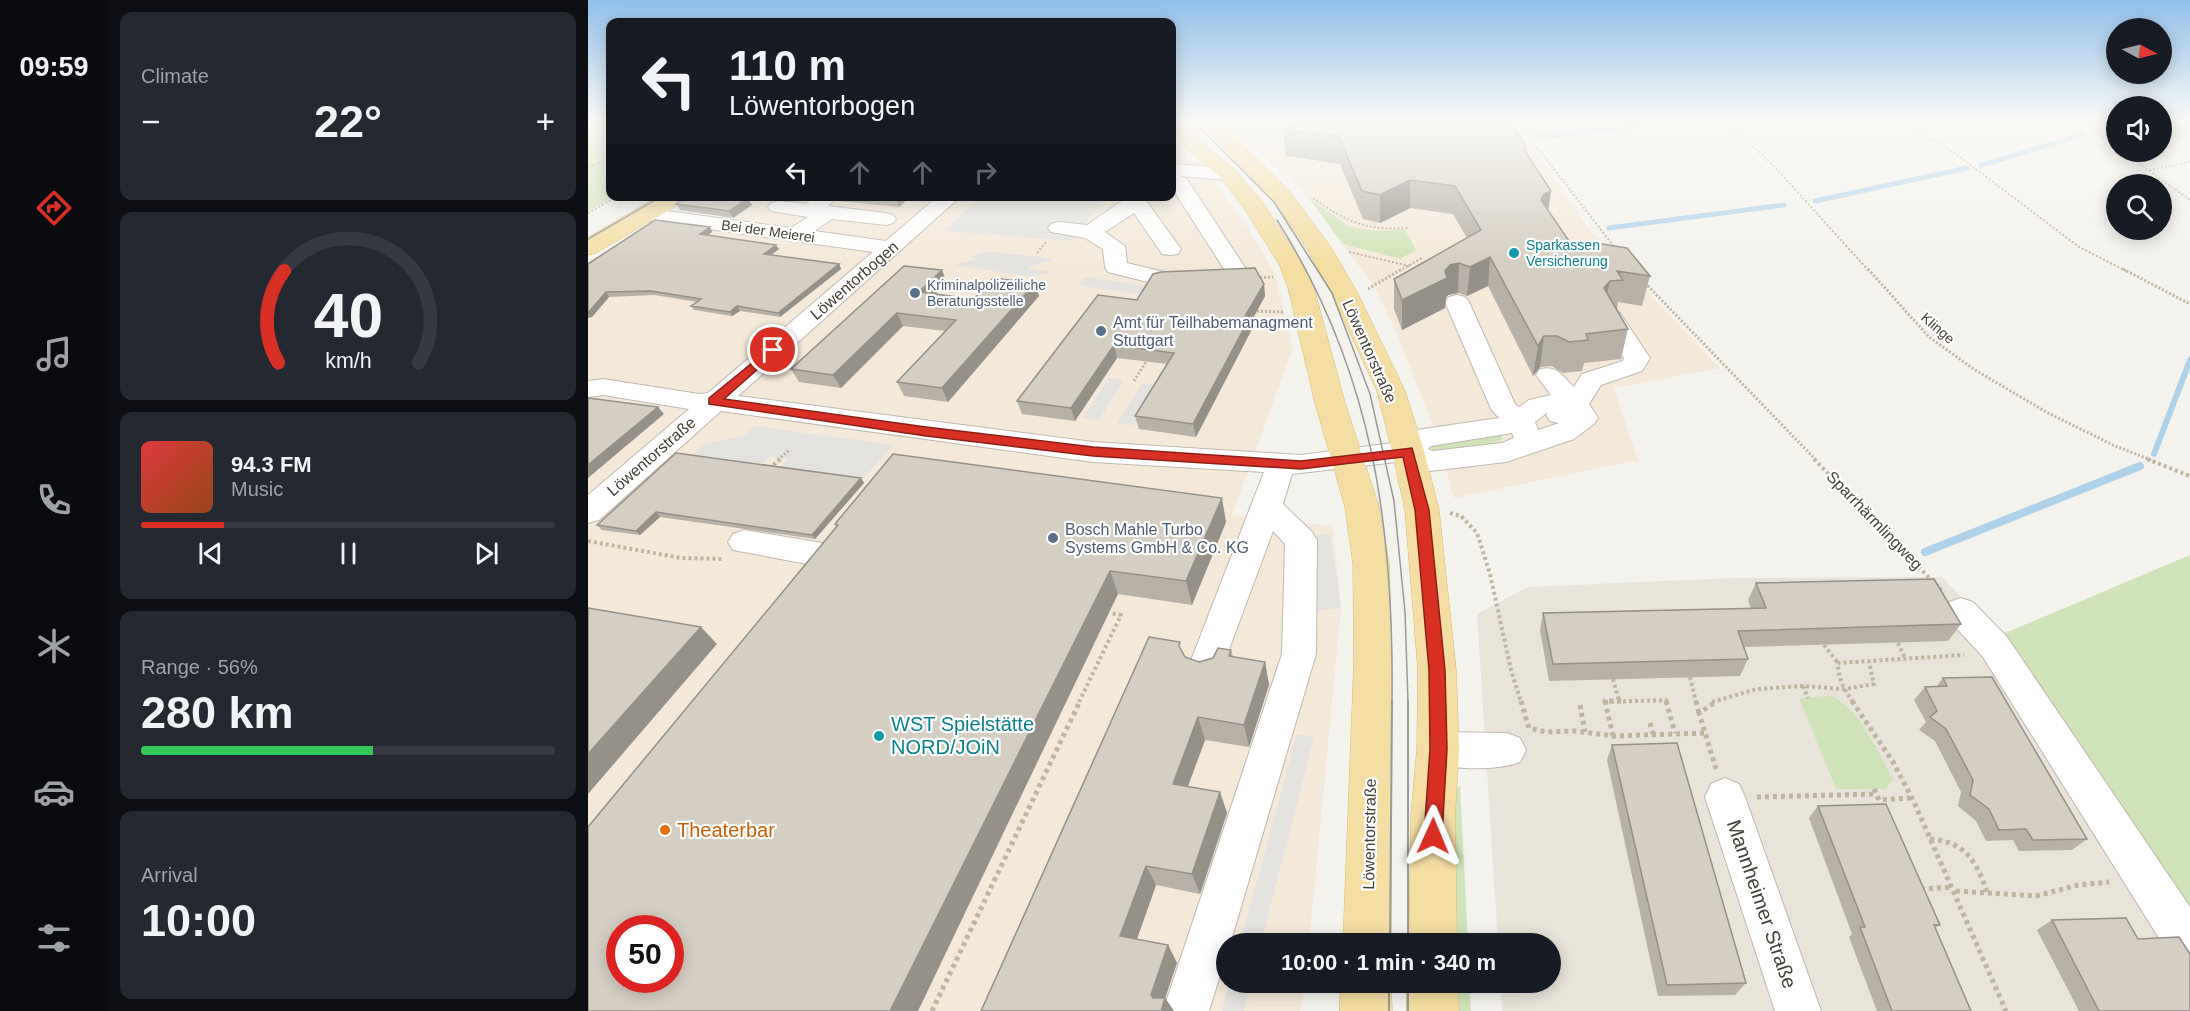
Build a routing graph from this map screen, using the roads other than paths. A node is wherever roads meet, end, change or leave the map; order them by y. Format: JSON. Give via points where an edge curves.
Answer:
{"nodes":[{"id":1,"x":1176,"y":169,"type":"edge"},
{"id":2,"x":1222,"y":169,"type":"edge"},
{"id":3,"x":1255,"y":169,"type":"edge"},
{"id":4,"x":1228,"y":174,"type":"junction"},
{"id":5,"x":1176,"y":182,"type":"edge"},
{"id":6,"x":786,"y":201,"type":"edge"},
{"id":7,"x":945,"y":201,"type":"edge"},
{"id":8,"x":1135,"y":201,"type":"edge"},
{"id":9,"x":1139,"y":201,"type":"edge"},
{"id":10,"x":629,"y":203,"type":"edge"},
{"id":11,"x":822,"y":206,"type":"edge"},
{"id":12,"x":886,"y":219,"type":"dead end"},
{"id":13,"x":1058,"y":228,"type":"dead end"},
{"id":14,"x":1091,"y":232,"type":"junction"},
{"id":15,"x":795,"y":235,"type":"junction"},
{"id":16,"x":588,"y":248,"type":"edge"},
{"id":17,"x":891,"y":248,"type":"junction"},
{"id":18,"x":1170,"y":249,"type":"dead end"},
{"id":19,"x":1237,"y":272,"type":"edge"},
{"id":20,"x":1156,"y":277,"type":"edge"},
{"id":21,"x":1456,"y":302,"type":"edge"},
{"id":22,"x":1612,"y":318,"type":"edge"},
{"id":23,"x":1549,"y":375,"type":"edge"},
{"id":24,"x":1585,"y":382,"type":"junction"},
{"id":25,"x":588,"y":389,"type":"edge"},
{"id":26,"x":713,"y":401,"type":"junction"},
{"id":27,"x":1525,"y":430,"type":"junction"},
{"id":28,"x":1408,"y":452,"type":"junction"},
{"id":29,"x":1347,"y":461,"type":"junction"},
{"id":30,"x":1281,"y":464,"type":"junction"},
{"id":31,"x":1267,"y":507,"type":"junction"},
{"id":32,"x":588,"y":512,"type":"edge"},
{"id":33,"x":846,"y":528,"type":"edge"},
{"id":34,"x":734,"y":551,"type":"road end"},
{"id":35,"x":823,"y":555,"type":"junction"},
{"id":36,"x":800,"y":582,"type":"edge"},
{"id":37,"x":1961,"y":611,"type":"road end"},
{"id":38,"x":1206,"y":668,"type":"edge"},
{"id":39,"x":1438,"y":749,"type":"junction"},
{"id":40,"x":1507,"y":750,"type":"dead end"},
{"id":41,"x":1725,"y":797,"type":"road end"},
{"id":42,"x":1366,"y":933,"type":"edge"},
{"id":43,"x":1432,"y":933,"type":"edge"},
{"id":44,"x":2190,"y":946,"type":"edge"},
{"id":45,"x":1366,"y":993,"type":"edge"},
{"id":46,"x":1432,"y":993,"type":"edge"},
{"id":47,"x":1797,"y":1008,"type":"edge"},
{"id":48,"x":1186,"y":1011,"type":"edge"},
{"id":49,"x":1366,"y":1011,"type":"edge"},
{"id":50,"x":1433,"y":1011,"type":"edge"}],
"edges":[{"from":1,"to":4,"type":"street"},
{"from":2,"to":4,"type":"main road","name":"Löwentorstraße"},
{"from":3,"to":28,"type":"main road","name":"Löwentorstraße","via":[[1283,198],[1320,249],[1344,292],[1391,391]]},
{"from":4,"to":29,"type":"main road","name":"Löwentorstraße","via":[[1292,266]]},
{"from":5,"to":19,"type":"street"},
{"from":6,"to":11,"type":"street","via":[[778,207]]},
{"from":7,"to":17,"type":"street","name":"Löwentorbogen"},
{"from":8,"to":14,"type":"street"},
{"from":9,"to":18,"type":"street"},
{"from":10,"to":15,"type":"street","name":"Bei der Meierei"},
{"from":10,"to":16,"type":"main road"},
{"from":11,"to":12,"type":"street"},
{"from":11,"to":15,"type":"street"},
{"from":13,"to":14,"type":"street"},
{"from":14,"to":20,"type":"street","via":[[1114,246],[1116,267]]},
{"from":15,"to":17,"type":"street","name":"Bei der Meierei"},
{"from":17,"to":26,"type":"street","name":"Löwentorbogen"},
{"from":21,"to":27,"type":"street","via":[[1504,409]]},
{"from":22,"to":24,"type":"street","via":[[1637,358],[1633,366]]},
{"from":23,"to":24,"type":"street","via":[[1556,385]]},
{"from":24,"to":27,"type":"street","via":[[1584,418],[1575,426],[1564,433]]},
{"from":25,"to":26,"type":"street","via":[[603,387]]},
{"from":26,"to":30,"type":"street","via":[[916,444]]},
{"from":26,"to":32,"type":"street","name":"Löwentorstraße"},
{"from":27,"to":28,"type":"street","via":[[1506,452],[1430,461]]},
{"from":28,"to":29,"type":"street"},
{"from":28,"to":39,"type":"main road","name":"Löwentorstraße","via":[[1423,521],[1437,670]]},
{"from":29,"to":30,"type":"street"},
{"from":29,"to":42,"type":"main road","name":"Löwentorstraße","via":[[1362,507],[1371,564],[1373,660]]},
{"from":30,"to":31,"type":"street"},
{"from":31,"to":38,"type":"street"},
{"from":31,"to":48,"type":"street","via":[[1301,540],[1299,654]]},
{"from":33,"to":35,"type":"street"},
{"from":34,"to":35,"type":"street"},
{"from":35,"to":36,"type":"street"},
{"from":37,"to":44,"type":"street","via":[[1995,647]]},
{"from":39,"to":40,"type":"street"},
{"from":39,"to":43,"type":"main road","name":"Löwentorstraße"},
{"from":41,"to":47,"type":"street","name":"Mannheimer Straße"},
{"from":45,"to":49,"type":"main road"},
{"from":46,"to":50,"type":"main road"}]}
